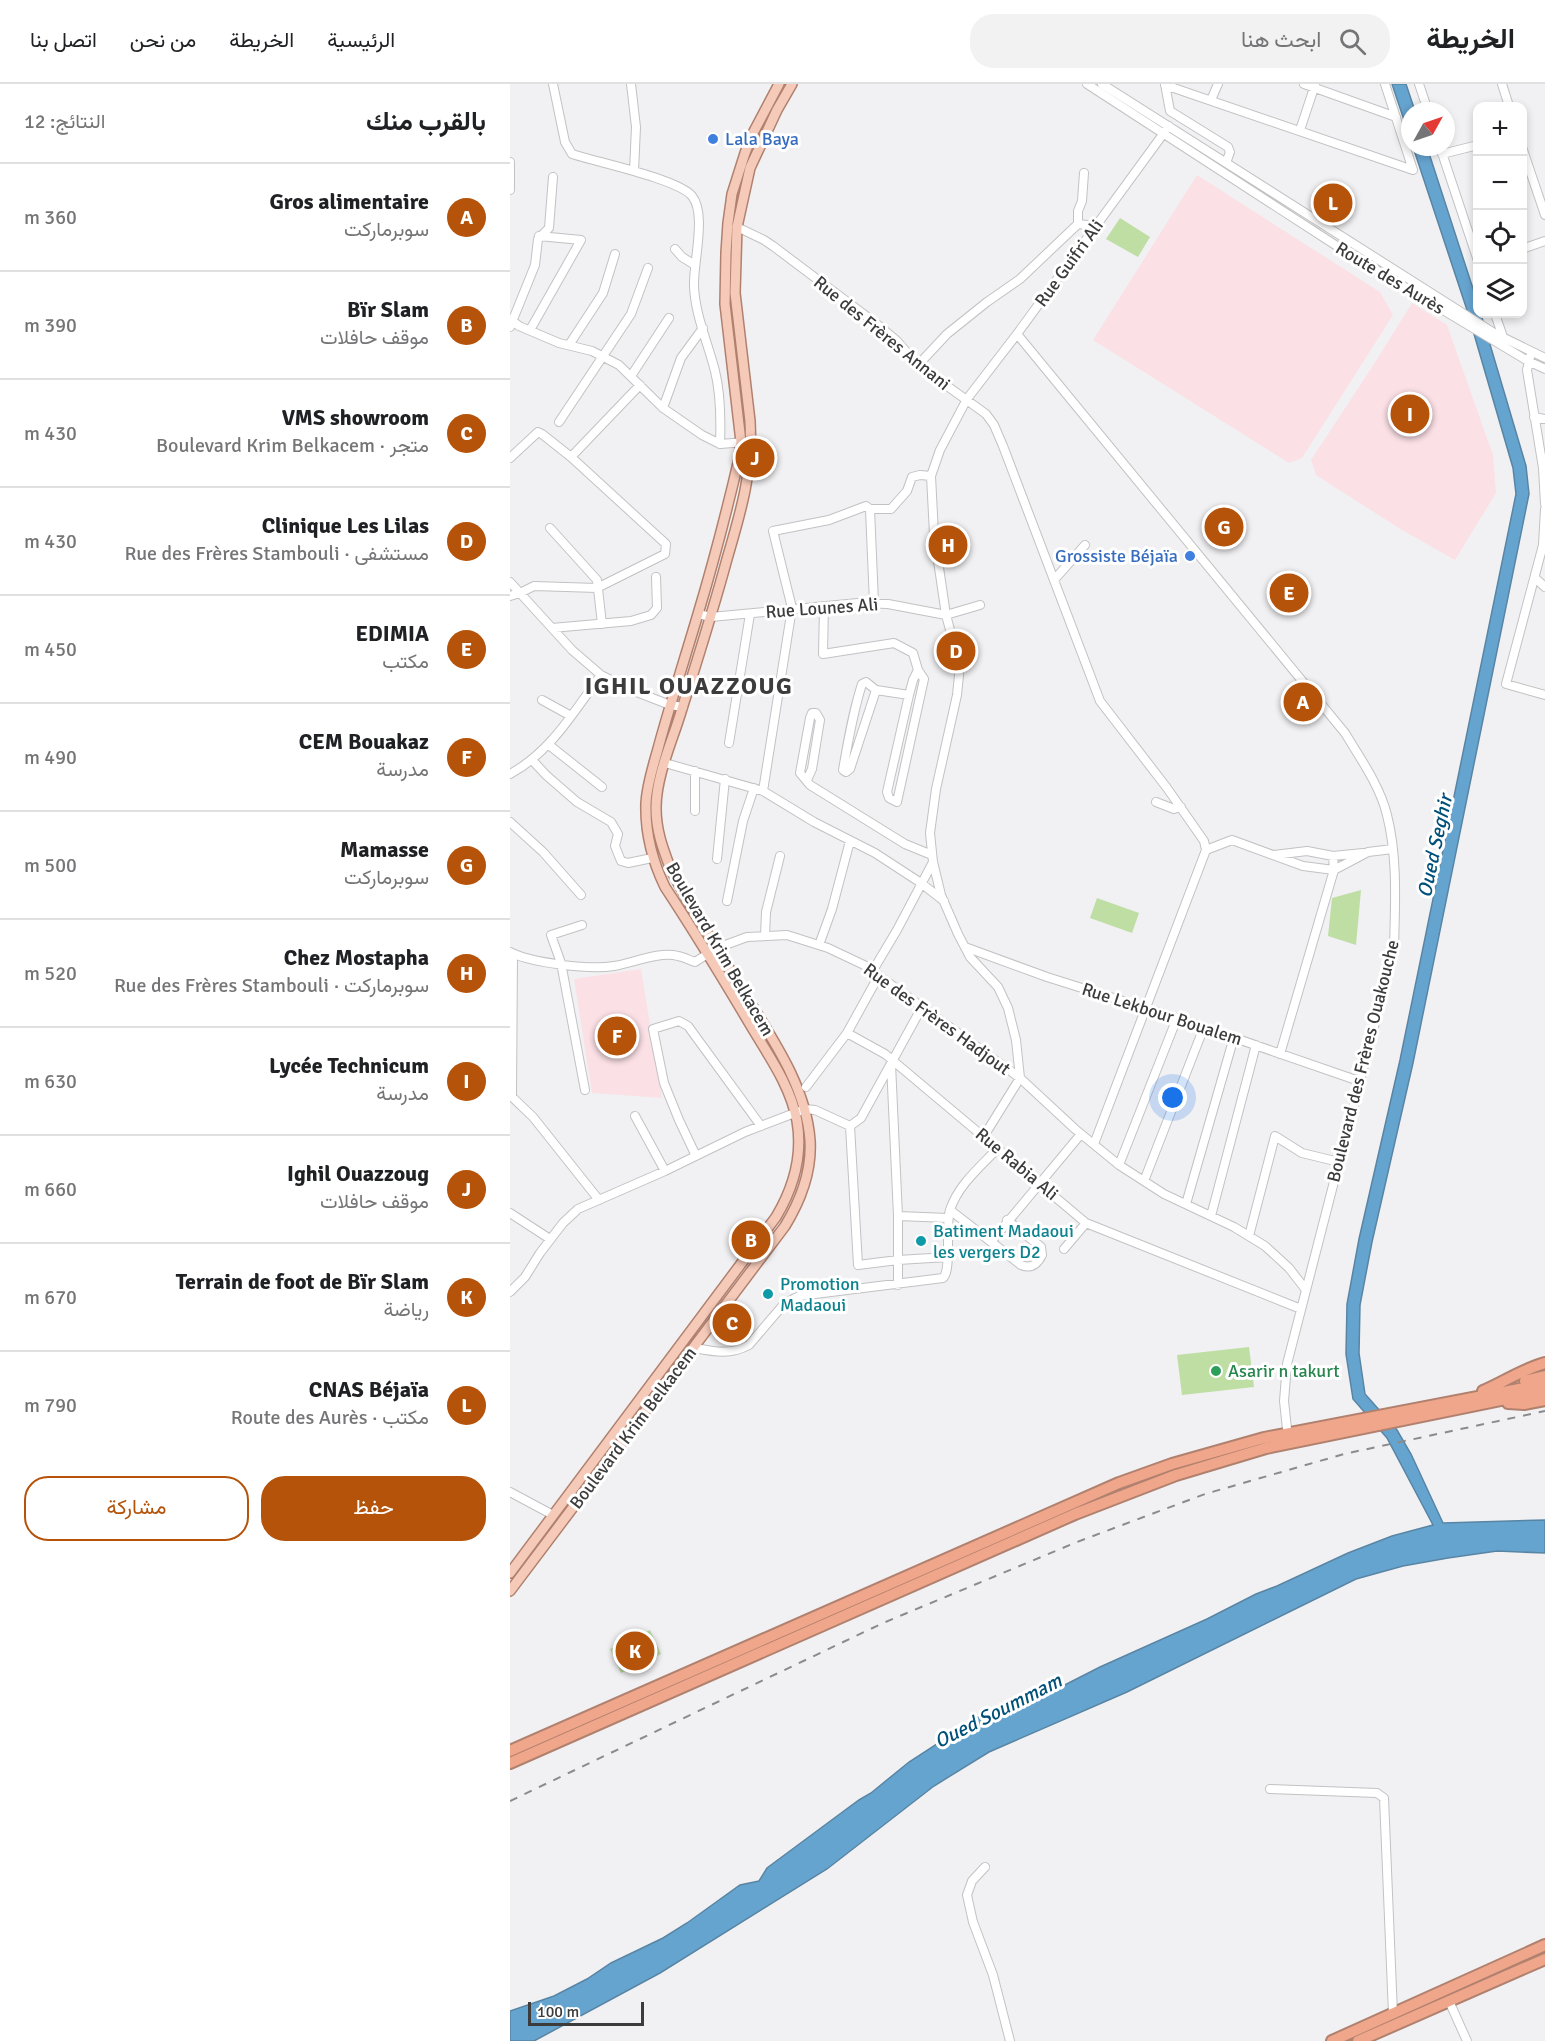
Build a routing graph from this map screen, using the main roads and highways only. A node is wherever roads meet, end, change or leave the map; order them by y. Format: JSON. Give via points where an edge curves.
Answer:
{"nodes":[{"id":1,"x":780,"y":84,"type":"edge"},
{"id":2,"x":790,"y":84,"type":"edge"},
{"id":3,"x":1545,"y":1363,"type":"edge"},
{"id":4,"x":1545,"y":1376,"type":"edge"},
{"id":5,"x":1545,"y":1384,"type":"edge"},
{"id":6,"x":1545,"y":1391,"type":"edge"},
{"id":7,"x":1519,"y":1392,"type":"junction"},
{"id":8,"x":1466,"y":1399,"type":"junction"},
{"id":9,"x":1545,"y":1400,"type":"edge"},
{"id":10,"x":1493,"y":1402,"type":"junction"},
{"id":11,"x":1394,"y":1416,"type":"junction"},
{"id":12,"x":1288,"y":1438,"type":"junction"},
{"id":13,"x":510,"y":1573,"type":"edge"},
{"id":14,"x":510,"y":1592,"type":"edge"},
{"id":15,"x":510,"y":1751,"type":"edge"},
{"id":16,"x":510,"y":1763,"type":"edge"},
{"id":17,"x":1545,"y":1945,"type":"edge"},
{"id":18,"x":1545,"y":1959,"type":"edge"},
{"id":19,"x":1332,"y":2041,"type":"edge"},
{"id":20,"x":1358,"y":2041,"type":"edge"}],
"edges":[{"from":1,"to":13,"type":"main road","name":"Boulevard Krim Belkacem","via":[[752,135],[732,194],[726,243],[725,304],[741,442],[732,490],[646,802],[652,858],[665,887],[786,1087],[797,1122],[799,1159],[787,1198],[766,1230]]},
{"from":2,"to":14,"type":"main road","name":"Boulevard Krim Belkacem","via":[[750,168],[737,227],[735,293],[751,442],[749,475],[656,806],[662,847],[682,890],[787,1065],[806,1109],[810,1163],[798,1206],[785,1226]]},
{"from":3,"to":8,"type":"highway"},
{"from":4,"to":8,"type":"highway"},
{"from":5,"to":7,"type":"highway"},
{"from":6,"to":7,"type":"highway"},
{"from":7,"to":8,"type":"highway"},
{"from":7,"to":10,"type":"highway"},
{"from":8,"to":11,"type":"highway"},
{"from":9,"to":10,"type":"highway","via":[[1524,1404]]},
{"from":10,"to":11,"type":"highway"},
{"from":11,"to":12,"type":"highway"},
{"from":12,"to":15,"type":"highway","via":[[1212,1452],[1119,1483]]},
{"from":12,"to":16,"type":"highway","via":[[1075,1514]]},
{"from":17,"to":19,"type":"highway"},
{"from":18,"to":20,"type":"highway"}]}
